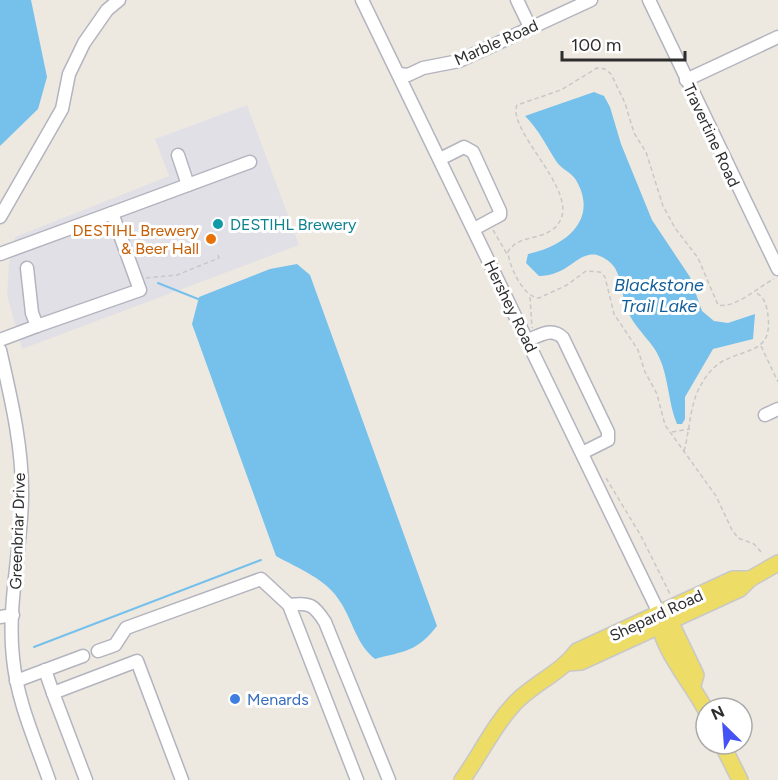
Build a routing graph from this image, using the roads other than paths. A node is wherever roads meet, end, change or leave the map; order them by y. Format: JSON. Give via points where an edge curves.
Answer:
{"nodes":[{"id":1,"x":119,"y":0,"type":"edge"},
{"id":2,"x":362,"y":0,"type":"edge"},
{"id":3,"x":517,"y":0,"type":"edge"},
{"id":4,"x":591,"y":0,"type":"edge"},
{"id":5,"x":649,"y":0,"type":"edge"},
{"id":6,"x":530,"y":27,"type":"junction"},
{"id":7,"x":778,"y":37,"type":"edge"},
{"id":8,"x":399,"y":74,"type":"junction"},
{"id":9,"x":686,"y":80,"type":"junction"},
{"id":10,"x":178,"y":155,"type":"dead end"},
{"id":11,"x":440,"y":159,"type":"junction"},
{"id":12,"x":250,"y":162,"type":"dead end"},
{"id":13,"x":188,"y":185,"type":"junction"},
{"id":14,"x":112,"y":213,"type":"junction"},
{"id":15,"x":0,"y":217,"type":"edge"},
{"id":16,"x":474,"y":229,"type":"junction"},
{"id":17,"x":0,"y":254,"type":"edge"},
{"id":18,"x":27,"y":268,"type":"dead end"},
{"id":19,"x":776,"y":274,"type":"edge"},
{"id":20,"x":37,"y":326,"type":"junction"},
{"id":21,"x":0,"y":339,"type":"edge"},
{"id":22,"x":528,"y":340,"type":"junction"},
{"id":23,"x":0,"y":350,"type":"edge"},
{"id":24,"x":778,"y":409,"type":"edge"},
{"id":25,"x":765,"y":415,"type":"dead end"},
{"id":26,"x":582,"y":453,"type":"junction"},
{"id":27,"x":778,"y":563,"type":"edge"},
{"id":28,"x":290,"y":605,"type":"junction"},
{"id":29,"x":6,"y":616,"type":"edge"},
{"id":30,"x":663,"y":620,"type":"junction"},
{"id":31,"x":98,"y":651,"type":"dead end"},
{"id":32,"x":83,"y":656,"type":"dead end"},
{"id":33,"x":45,"y":670,"type":"junction"},
{"id":34,"x":16,"y":681,"type":"junction"},
{"id":35,"x":53,"y":693,"type":"junction"},
{"id":36,"x":698,"y":696,"type":"edge"},
{"id":37,"x":728,"y":756,"type":"edge"},
{"id":38,"x":49,"y":780,"type":"edge"},
{"id":39,"x":86,"y":780,"type":"edge"},
{"id":40,"x":182,"y":780,"type":"edge"},
{"id":41,"x":357,"y":780,"type":"edge"},
{"id":42,"x":389,"y":780,"type":"edge"},
{"id":43,"x":462,"y":780,"type":"edge"},
{"id":44,"x":740,"y":780,"type":"edge"}],
"edges":[{"from":1,"to":15,"type":"street","via":[[84,43],[69,74],[62,109]]},
{"from":2,"to":8,"type":"street","name":"Hershey Road"},
{"from":3,"to":6,"type":"street"},
{"from":4,"to":6,"type":"street","name":"Marble Road"},
{"from":5,"to":9,"type":"street","name":"Travertine Road"},
{"from":6,"to":8,"type":"street","name":"Marble Road","via":[[459,61]]},
{"from":7,"to":9,"type":"street"},
{"from":8,"to":11,"type":"street","name":"Hershey Road"},
{"from":9,"to":19,"type":"street","name":"Travertine Road"},
{"from":10,"to":13,"type":"street"},
{"from":11,"to":16,"type":"street","name":"Hershey Road"},
{"from":11,"to":16,"type":"street","via":[[464,147],[473,152],[500,211],[500,215]]},
{"from":12,"to":13,"type":"street"},
{"from":13,"to":14,"type":"street"},
{"from":14,"to":17,"type":"street"},
{"from":14,"to":20,"type":"street","via":[[140,290]]},
{"from":16,"to":22,"type":"street","name":"Hershey Road"},
{"from":18,"to":20,"type":"street"},
{"from":20,"to":21,"type":"street"},
{"from":22,"to":26,"type":"street","name":"Hershey Road"},
{"from":22,"to":26,"type":"street","via":[[551,331],[563,338],[608,432],[608,440]]},
{"from":23,"to":29,"type":"street","name":"Greenbriar Drive","via":[[11,398],[22,496]]},
{"from":24,"to":25,"type":"street"},
{"from":26,"to":30,"type":"street","name":"Hershey Road"},
{"from":27,"to":30,"type":"main road","name":"Shepard Road","via":[[740,589]]},
{"from":28,"to":31,"type":"street","via":[[261,579],[126,628],[115,645]]},
{"from":28,"to":41,"type":"street"},
{"from":28,"to":42,"type":"street","via":[[315,606],[325,622]]},
{"from":29,"to":34,"type":"street","name":"Greenbriar Drive"},
{"from":30,"to":36,"type":"main road","name":"Hershey Road","via":[[685,679]]},
{"from":30,"to":43,"type":"main road","name":"Shepard Road","via":[[581,662],[568,663],[529,690],[500,720]]},
{"from":32,"to":33,"type":"street"},
{"from":33,"to":34,"type":"street"},
{"from":33,"to":35,"type":"street"},
{"from":34,"to":38,"type":"street","name":"Greenbriar Drive"},
{"from":35,"to":39,"type":"street"},
{"from":35,"to":40,"type":"street","via":[[136,661]]},
{"from":37,"to":44,"type":"main road"}]}
